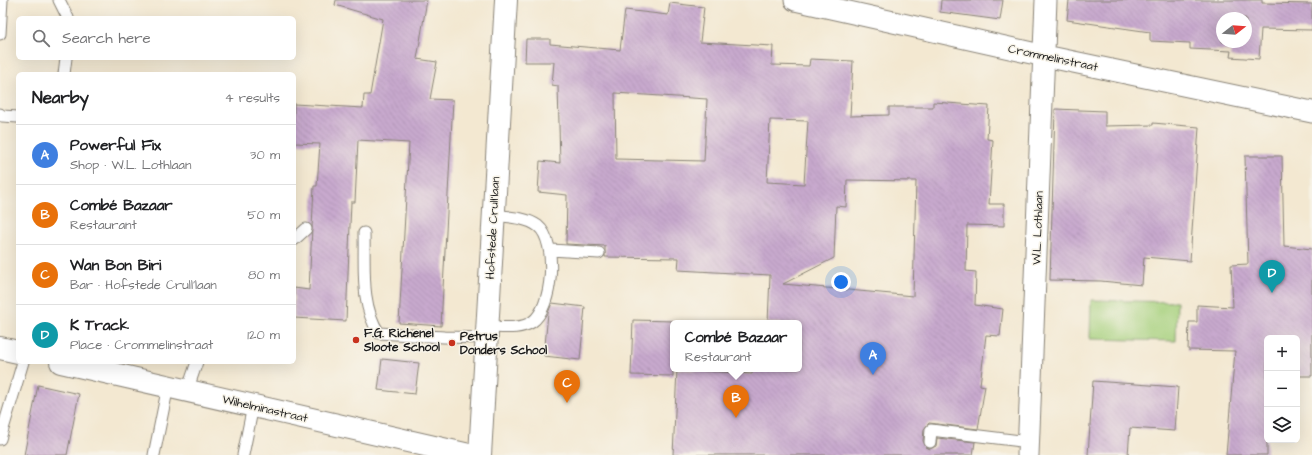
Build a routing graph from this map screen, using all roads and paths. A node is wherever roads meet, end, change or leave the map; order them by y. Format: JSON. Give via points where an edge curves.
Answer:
{"nodes":[{"id":1,"x":2,"y":0,"type":"edge"},
{"id":2,"x":59,"y":0,"type":"edge"},
{"id":3,"x":506,"y":0,"type":"edge"},
{"id":4,"x":794,"y":0,"type":"edge"},
{"id":5,"x":1046,"y":0,"type":"edge"},
{"id":6,"x":67,"y":16,"type":"edge"},
{"id":7,"x":0,"y":34,"type":"edge"},
{"id":8,"x":1045,"y":56,"type":"junction"},
{"id":9,"x":66,"y":60,"type":"edge"},
{"id":10,"x":64,"y":72,"type":"edge"},
{"id":11,"x":1312,"y":112,"type":"edge"},
{"id":12,"x":0,"y":114,"type":"edge"},
{"id":13,"x":16,"y":117,"type":"edge"},
{"id":14,"x":493,"y":215,"type":"junction"},
{"id":15,"x":306,"y":228,"type":"dead end"},
{"id":16,"x":364,"y":233,"type":"dead end"},
{"id":17,"x":296,"y":238,"type":"edge"},
{"id":18,"x":551,"y":250,"type":"junction"},
{"id":19,"x":599,"y":253,"type":"dead end"},
{"id":20,"x":487,"y":332,"type":"junction"},
{"id":21,"x":0,"y":348,"type":"edge"},
{"id":22,"x":16,"y":352,"type":"edge"},
{"id":23,"x":22,"y":364,"type":"edge"},
{"id":24,"x":70,"y":364,"type":"edge"},
{"id":25,"x":195,"y":364,"type":"edge"},
{"id":26,"x":177,"y":389,"type":"junction"},
{"id":27,"x":253,"y":406,"type":"junction"},
{"id":28,"x":0,"y":439,"type":"edge"},
{"id":29,"x":930,"y":442,"type":"dead end"},
{"id":30,"x":1029,"y":449,"type":"edge"},
{"id":31,"x":154,"y":455,"type":"edge"},
{"id":32,"x":243,"y":455,"type":"edge"},
{"id":33,"x":469,"y":455,"type":"edge"},
{"id":34,"x":480,"y":455,"type":"edge"}],
"edges":[{"from":1,"to":7,"type":"lane"},
{"from":2,"to":6,"type":"lane"},
{"from":3,"to":14,"type":"street","name":"Hofstede Crull'laan"},
{"from":4,"to":8,"type":"street","name":"Crommelinstraat"},
{"from":5,"to":8,"type":"street","name":"W.L. Lothlaan"},
{"from":8,"to":11,"type":"street","name":"Crommelinstraat"},
{"from":8,"to":30,"type":"street","name":"W.L. Lothlaan"},
{"from":9,"to":10,"type":"lane"},
{"from":12,"to":13,"type":"lane"},
{"from":14,"to":18,"type":"lane","via":[[527,220],[538,226],[546,236]]},
{"from":14,"to":20,"type":"street","name":"Hofstede Crull'laan"},
{"from":15,"to":17,"type":"lane"},
{"from":16,"to":20,"type":"lane","via":[[367,306],[379,333],[444,337]]},
{"from":18,"to":19,"type":"lane"},
{"from":18,"to":20,"type":"lane","via":[[548,290],[541,312],[534,321],[524,326]]},
{"from":20,"to":34,"type":"street","name":"Hofstede Crull'laan"},
{"from":21,"to":22,"type":"street"},
{"from":23,"to":28,"type":"lane"},
{"from":24,"to":26,"type":"street","name":"Wilhelminastraat"},
{"from":25,"to":26,"type":"lane"},
{"from":26,"to":27,"type":"street","name":"Wilhelminastraat"},
{"from":26,"to":31,"type":"lane"},
{"from":27,"to":32,"type":"lane"},
{"from":27,"to":33,"type":"street","name":"Wilhelminastraat"},
{"from":29,"to":30,"type":"lane","via":[[931,430]]}]}
